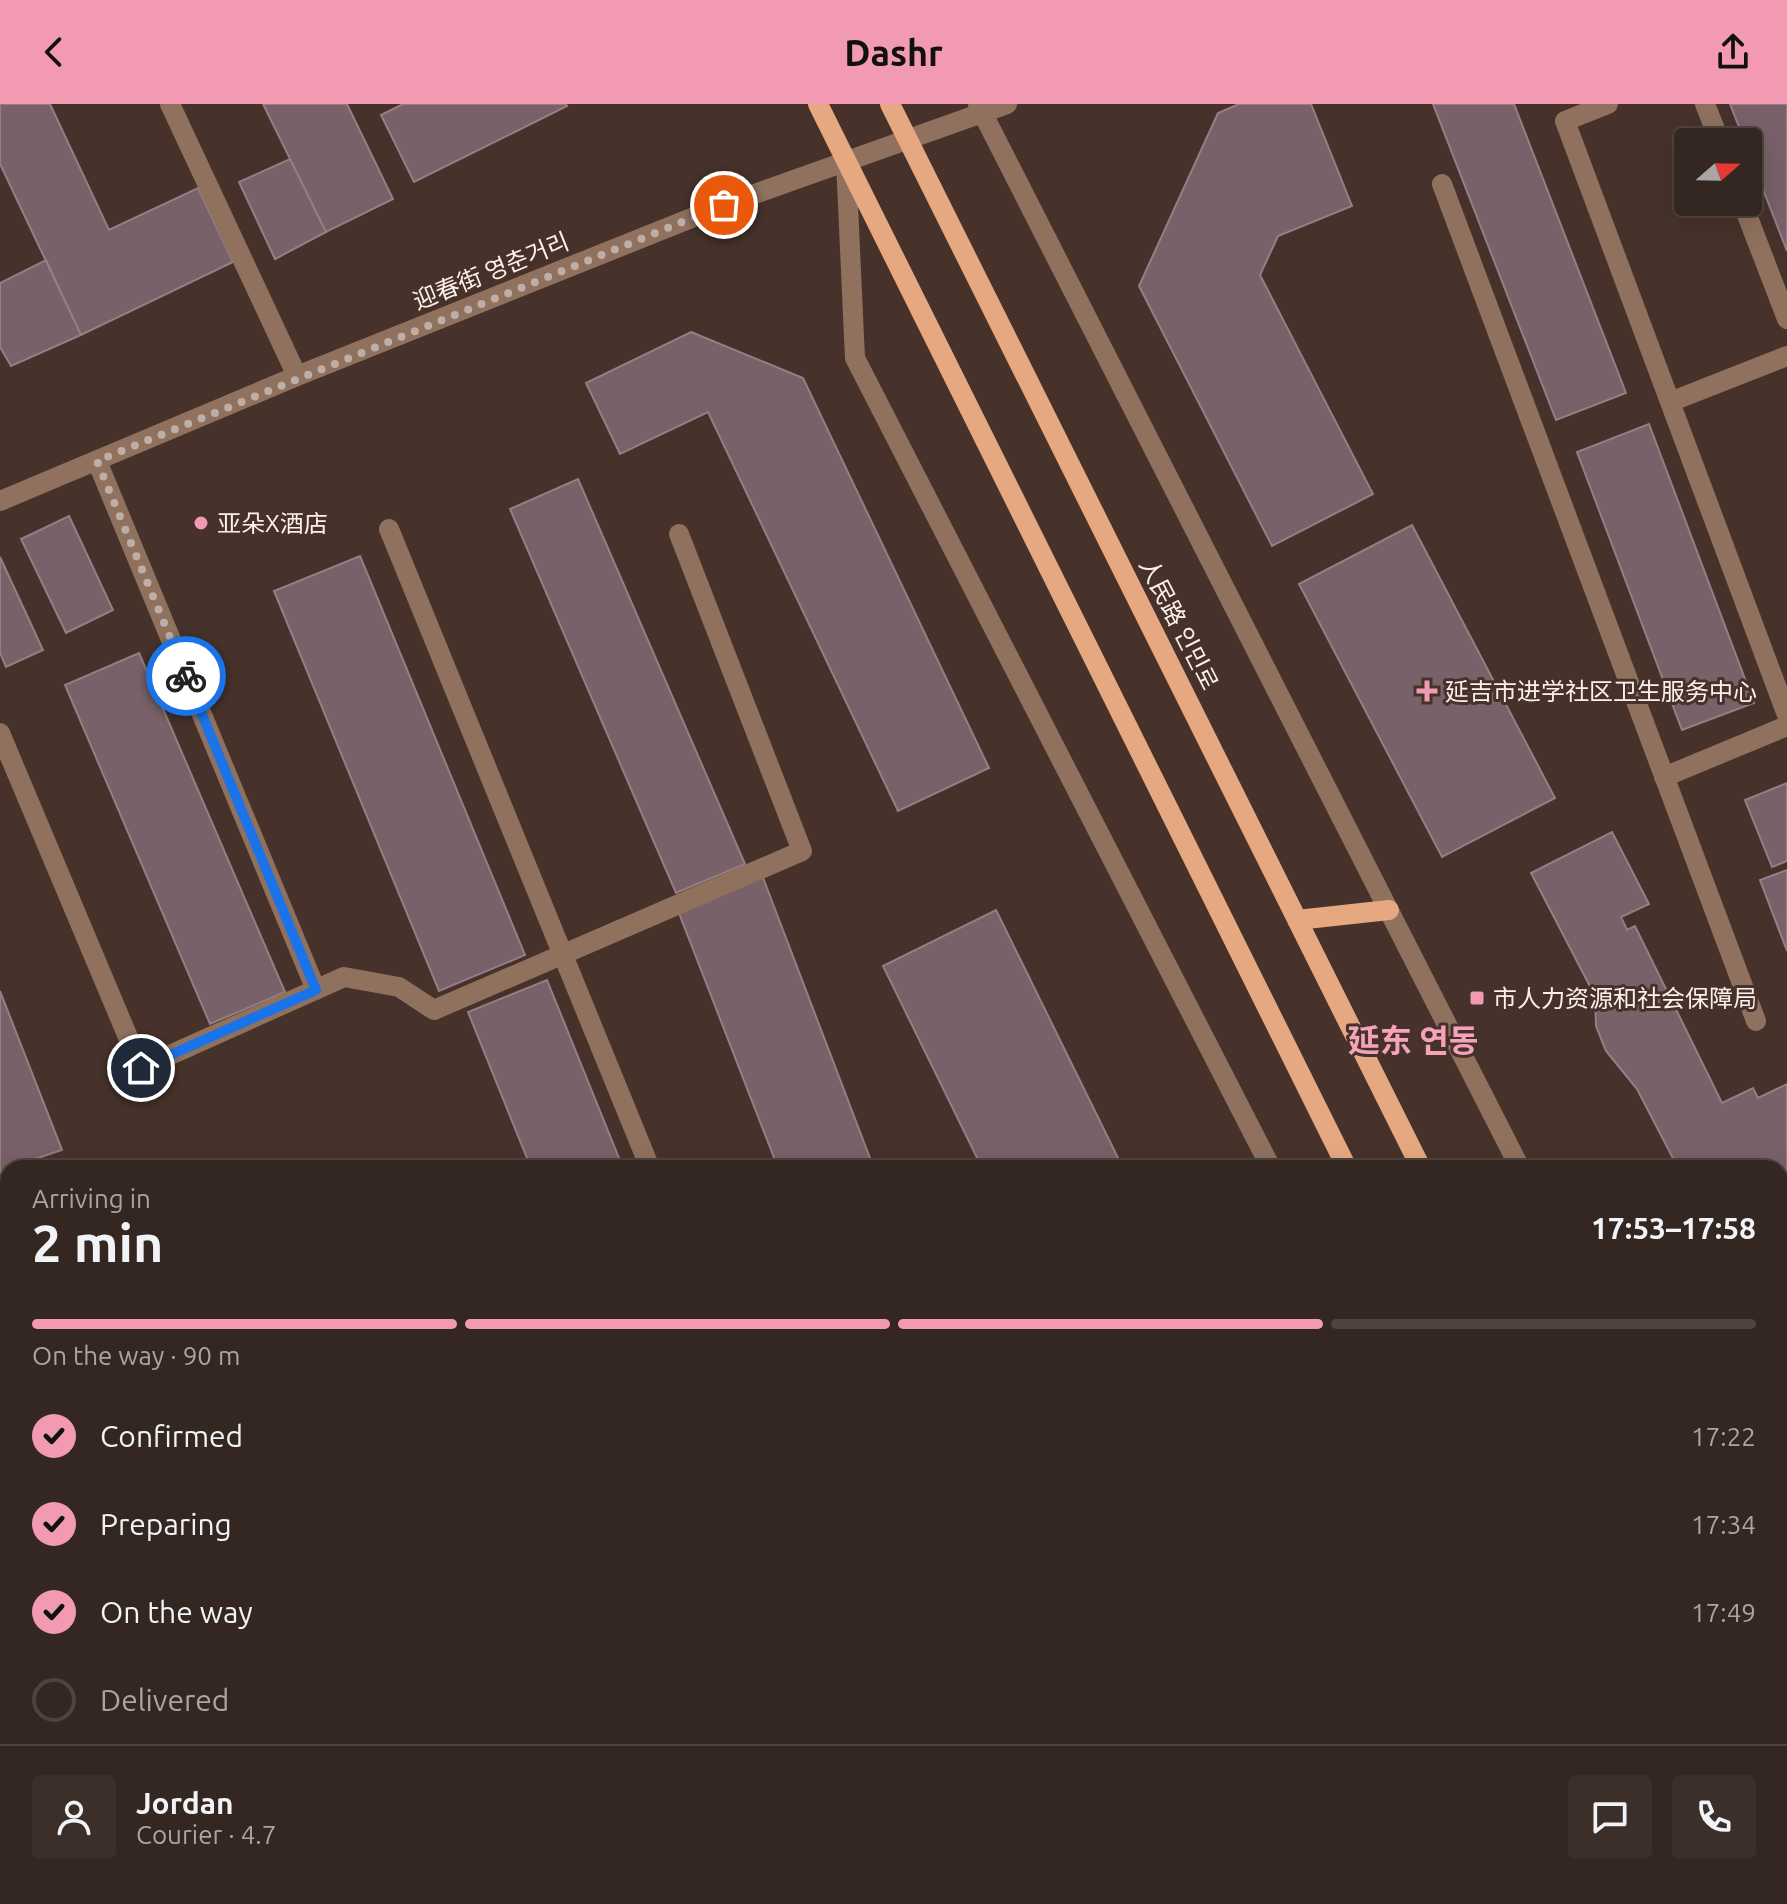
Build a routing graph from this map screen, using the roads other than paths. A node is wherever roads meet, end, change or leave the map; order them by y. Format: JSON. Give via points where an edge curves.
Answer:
{"nodes":[{"id":1,"x":170,"y":104,"type":"edge"},
{"id":2,"x":818,"y":104,"type":"edge"},
{"id":3,"x":890,"y":104,"type":"edge"},
{"id":4,"x":1007,"y":104,"type":"edge"},
{"id":5,"x":1608,"y":104,"type":"edge"},
{"id":6,"x":1705,"y":104,"type":"edge"},
{"id":7,"x":981,"y":109,"type":"edge"},
{"id":8,"x":1714,"y":128,"type":"edge"},
{"id":9,"x":907,"y":139,"type":"junction"},
{"id":10,"x":846,"y":161,"type":"junction"},
{"id":11,"x":1442,"y":184,"type":"dead end"},
{"id":12,"x":1747,"y":216,"type":"edge"},
{"id":13,"x":1787,"y":319,"type":"edge"},
{"id":14,"x":1787,"y":356,"type":"edge"},
{"id":15,"x":297,"y":376,"type":"junction"},
{"id":16,"x":1670,"y":402,"type":"junction"},
{"id":17,"x":97,"y":461,"type":"junction"},
{"id":18,"x":0,"y":501,"type":"edge"},
{"id":19,"x":389,"y":529,"type":"dead end"},
{"id":20,"x":679,"y":534,"type":"dead end"},
{"id":21,"x":1787,"y":715,"type":"edge"},
{"id":22,"x":1787,"y":726,"type":"edge"},
{"id":23,"x":0,"y":733,"type":"edge"},
{"id":24,"x":1664,"y":777,"type":"junction"},
{"id":25,"x":1389,"y":910,"type":"junction"},
{"id":26,"x":1297,"y":920,"type":"junction"},
{"id":27,"x":562,"y":955,"type":"junction"},
{"id":28,"x":316,"y":990,"type":"junction"},
{"id":29,"x":1756,"y":1021,"type":"dead end"},
{"id":30,"x":647,"y":1160,"type":"edge"},
{"id":31,"x":1267,"y":1160,"type":"edge"},
{"id":32,"x":1343,"y":1160,"type":"edge"},
{"id":33,"x":1417,"y":1160,"type":"edge"},
{"id":34,"x":1516,"y":1160,"type":"edge"}],
"edges":[{"from":1,"to":15,"type":"street"},
{"from":2,"to":10,"type":"main road"},
{"from":3,"to":9,"type":"main road","name":"人民路 인민로"},
{"from":4,"to":7,"type":"street","name":"迎春街 영춘거리"},
{"from":5,"to":16,"type":"street","via":[[1565,121]]},
{"from":6,"to":8,"type":"street"},
{"from":7,"to":9,"type":"street","name":"迎春街 영춘거리"},
{"from":7,"to":25,"type":"street"},
{"from":9,"to":10,"type":"street","name":"迎春街 영춘거리"},
{"from":9,"to":26,"type":"main road","name":"人民路 인민로"},
{"from":10,"to":15,"type":"street","name":"迎春街 영춘거리"},
{"from":10,"to":31,"type":"street","via":[[855,358]]},
{"from":10,"to":32,"type":"main road"},
{"from":11,"to":24,"type":"street"},
{"from":12,"to":13,"type":"street"},
{"from":14,"to":16,"type":"street"},
{"from":15,"to":17,"type":"street","name":"迎春街 영춘거리"},
{"from":16,"to":21,"type":"street"},
{"from":17,"to":18,"type":"street","name":"迎春街 영춘거리"},
{"from":17,"to":28,"type":"street"},
{"from":19,"to":27,"type":"street"},
{"from":20,"to":27,"type":"street","via":[[802,851]]},
{"from":22,"to":24,"type":"street"},
{"from":23,"to":28,"type":"street","via":[[141,1068]]},
{"from":24,"to":29,"type":"street"},
{"from":25,"to":26,"type":"main road"},
{"from":25,"to":34,"type":"street"},
{"from":26,"to":33,"type":"main road","name":"人民路 인민로"},
{"from":27,"to":28,"type":"street","via":[[434,1010],[399,987],[344,977]]},
{"from":27,"to":30,"type":"street"}]}
